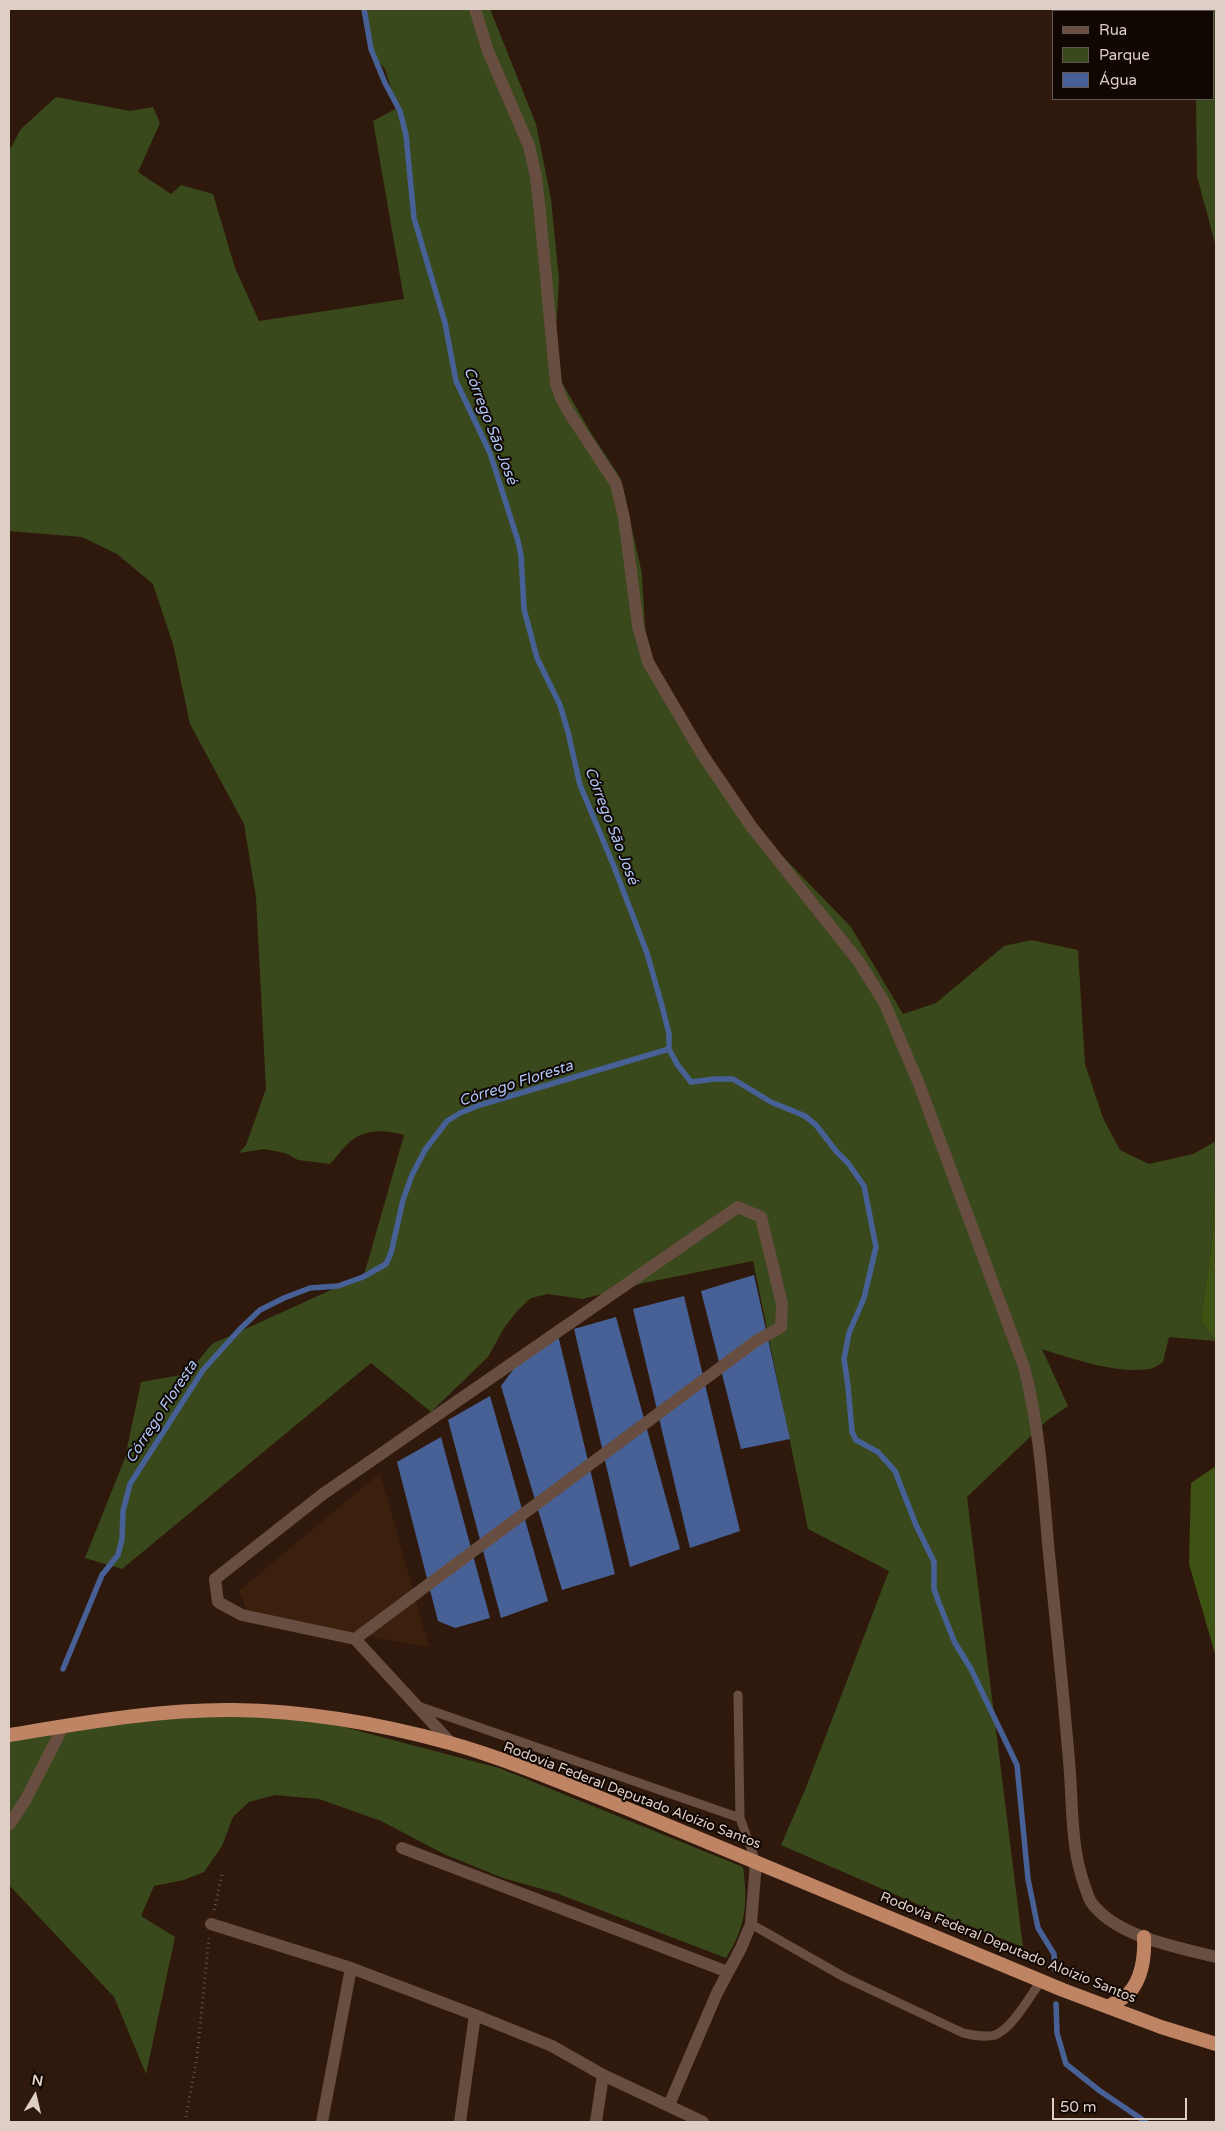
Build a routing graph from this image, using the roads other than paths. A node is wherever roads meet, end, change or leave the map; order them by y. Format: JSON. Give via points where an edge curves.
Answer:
{"nodes":[{"id":1,"x":475,"y":9,"type":"edge"},
{"id":2,"x":355,"y":1638,"type":"junction"},
{"id":3,"x":738,"y":1695,"type":"dead end"},
{"id":4,"x":418,"y":1706,"type":"junction"},
{"id":5,"x":63,"y":1726,"type":"junction"},
{"id":6,"x":9,"y":1735,"type":"edge"},
{"id":7,"x":451,"y":1744,"type":"junction"},
{"id":8,"x":740,"y":1818,"type":"junction"},
{"id":9,"x":9,"y":1825,"type":"edge"},
{"id":10,"x":402,"y":1848,"type":"dead end"},
{"id":11,"x":756,"y":1862,"type":"junction"},
{"id":12,"x":211,"y":1924,"type":"road end"},
{"id":13,"x":751,"y":1924,"type":"junction"},
{"id":14,"x":1144,"y":1937,"type":"junction"},
{"id":15,"x":1216,"y":1957,"type":"edge"},
{"id":16,"x":351,"y":1968,"type":"junction"},
{"id":17,"x":728,"y":1972,"type":"junction"},
{"id":18,"x":1041,"y":1981,"type":"junction"},
{"id":19,"x":1108,"y":2007,"type":"junction"},
{"id":20,"x":475,"y":2014,"type":"junction"},
{"id":21,"x":1216,"y":2044,"type":"edge"},
{"id":22,"x":603,"y":2075,"type":"junction"},
{"id":23,"x":669,"y":2105,"type":"junction"},
{"id":24,"x":322,"y":2122,"type":"edge"},
{"id":25,"x":460,"y":2122,"type":"edge"},
{"id":26,"x":596,"y":2122,"type":"edge"},
{"id":27,"x":704,"y":2122,"type":"edge"}],
"edges":[{"from":1,"to":14,"type":"street","via":[[488,51],[529,146],[536,177],[556,384],[568,411],[616,484],[624,518],[638,626],[648,662],[702,754],[751,826],[859,962],[884,1002],[919,1084],[1015,1340],[1030,1391],[1040,1459],[1063,1686],[1074,1846],[1091,1901],[1110,1921]]},
{"from":2,"to":2,"type":"street","via":[[242,1615],[218,1602],[215,1579],[323,1494],[738,1207],[761,1217],[782,1304],[781,1327],[756,1341]]},
{"from":2,"to":4,"type":"street"},
{"from":3,"to":8,"type":"lane"},
{"from":4,"to":7,"type":"street"},
{"from":4,"to":8,"type":"lane"},
{"from":5,"to":6,"type":"highway","name":"Rodovia Federal Deputado Aloízio Santos"},
{"from":5,"to":7,"type":"highway","name":"Rodovia Federal Deputado Aloízio Santos","via":[[162,1713],[234,1710],[299,1714],[364,1724]]},
{"from":5,"to":9,"type":"street"},
{"from":7,"to":11,"type":"highway","name":"Rodovia Federal Deputado Aloízio Santos","via":[[565,1784]]},
{"from":8,"to":11,"type":"lane"},
{"from":10,"to":17,"type":"street"},
{"from":11,"to":13,"type":"street"},
{"from":11,"to":18,"type":"highway","name":"Rodovia Federal Deputado Aloízio Santos"},
{"from":12,"to":16,"type":"street"},
{"from":13,"to":17,"type":"street"},
{"from":13,"to":18,"type":"lane","via":[[844,1977],[963,2034],[995,2035],[1007,2028]]},
{"from":14,"to":15,"type":"street"},
{"from":14,"to":19,"type":"highway","via":[[1142,1968],[1134,1985],[1128,1994]]},
{"from":16,"to":20,"type":"street"},
{"from":16,"to":24,"type":"street"},
{"from":17,"to":23,"type":"street"},
{"from":18,"to":19,"type":"highway","name":"Rodovia Federal Deputado Aloízio Santos"},
{"from":19,"to":21,"type":"highway","name":"Rodovia Federal Deputado Aloízio Santos"},
{"from":20,"to":22,"type":"street","via":[[552,2046]]},
{"from":20,"to":25,"type":"street"},
{"from":22,"to":23,"type":"street"},
{"from":22,"to":26,"type":"street"},
{"from":23,"to":27,"type":"street"}]}
